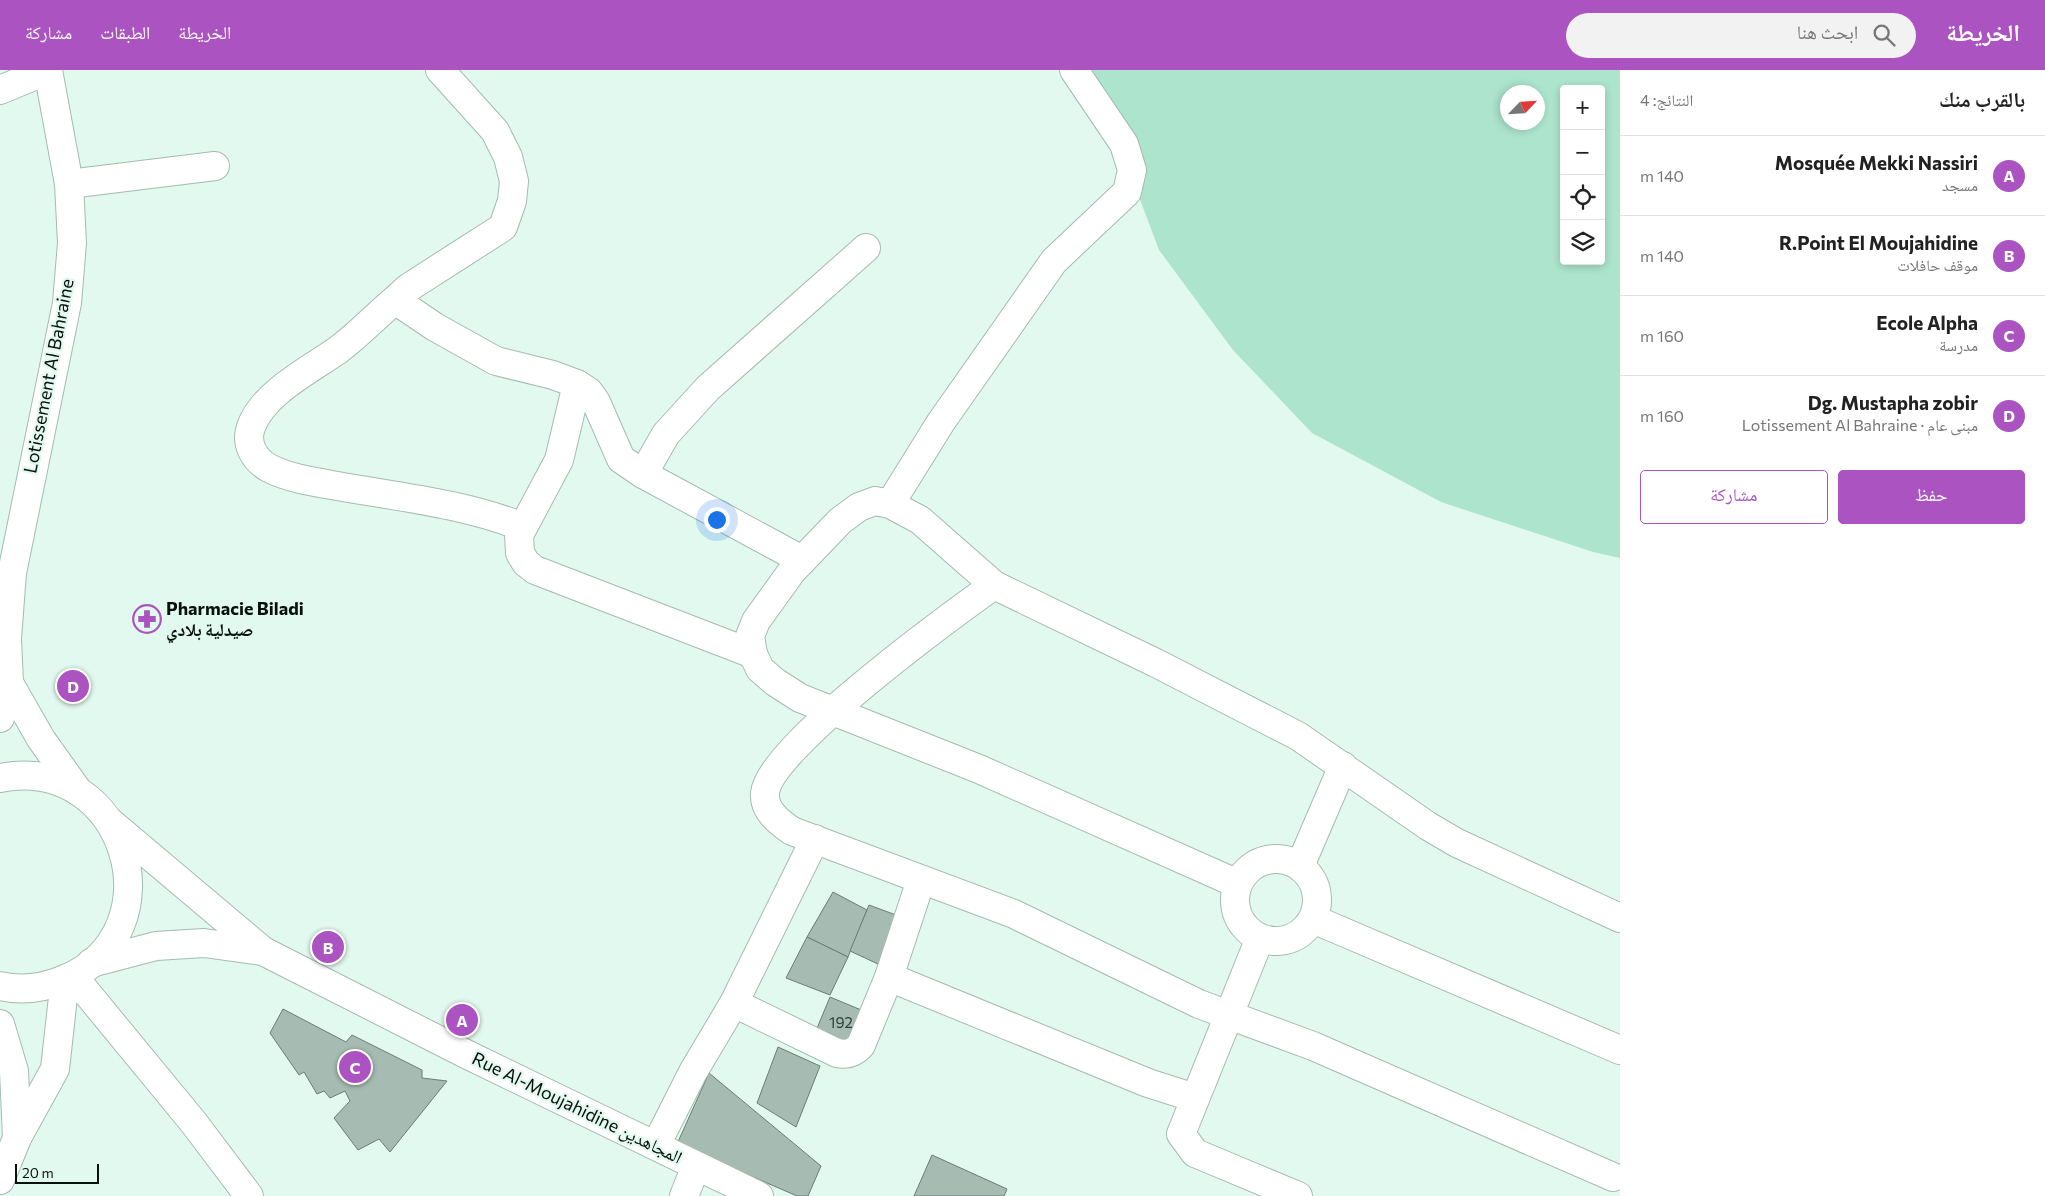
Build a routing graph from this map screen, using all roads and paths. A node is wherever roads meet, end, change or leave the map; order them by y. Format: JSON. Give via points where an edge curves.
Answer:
{"nodes":[{"id":1,"x":48,"y":70,"type":"edge"},
{"id":2,"x":440,"y":70,"type":"edge"},
{"id":3,"x":1074,"y":70,"type":"edge"},
{"id":4,"x":0,"y":90,"type":"edge"},
{"id":5,"x":215,"y":166,"type":"dead end"},
{"id":6,"x":69,"y":184,"type":"junction"},
{"id":7,"x":866,"y":248,"type":"dead end"},
{"id":8,"x":395,"y":300,"type":"junction"},
{"id":9,"x":577,"y":384,"type":"junction"},
{"id":10,"x":643,"y":474,"type":"junction"},
{"id":11,"x":890,"y":504,"type":"junction"},
{"id":12,"x":523,"y":528,"type":"junction"},
{"id":13,"x":802,"y":560,"type":"junction"},
{"id":14,"x":994,"y":586,"type":"junction"},
{"id":15,"x":753,"y":654,"type":"junction"},
{"id":16,"x":9,"y":683,"type":"junction"},
{"id":17,"x":833,"y":711,"type":"junction"},
{"id":18,"x":0,"y":718,"type":"edge"},
{"id":19,"x":1343,"y":766,"type":"junction"},
{"id":20,"x":0,"y":778,"type":"edge"},
{"id":21,"x":78,"y":791,"type":"junction"},
{"id":22,"x":110,"y":822,"type":"junction"},
{"id":23,"x":815,"y":839,"type":"junction"},
{"id":24,"x":1300,"y":866,"type":"junction"},
{"id":25,"x":921,"y":880,"type":"junction"},
{"id":26,"x":1238,"y":884,"type":"junction"},
{"id":27,"x":1620,"y":918,"type":"edge"},
{"id":28,"x":1313,"y":919,"type":"junction"},
{"id":29,"x":1260,"y":938,"type":"junction"},
{"id":30,"x":263,"y":951,"type":"junction"},
{"id":31,"x":77,"y":973,"type":"junction"},
{"id":32,"x":889,"y":976,"type":"junction"},
{"id":33,"x":0,"y":986,"type":"edge"},
{"id":34,"x":734,"y":1003,"type":"junction"},
{"id":35,"x":1228,"y":1016,"type":"junction"},
{"id":36,"x":0,"y":1024,"type":"edge"},
{"id":37,"x":1620,"y":1050,"type":"edge"},
{"id":38,"x":1195,"y":1098,"type":"junction"},
{"id":39,"x":16,"y":1138,"type":"junction"},
{"id":40,"x":656,"y":1145,"type":"junction"},
{"id":41,"x":696,"y":1166,"type":"junction"},
{"id":42,"x":1612,"y":1177,"type":"edge"},
{"id":43,"x":0,"y":1180,"type":"edge"},
{"id":44,"x":249,"y":1196,"type":"edge"},
{"id":45,"x":684,"y":1196,"type":"edge"},
{"id":46,"x":759,"y":1196,"type":"edge"},
{"id":47,"x":1298,"y":1196,"type":"edge"}],
"edges":[{"from":1,"to":4,"type":"street"},
{"from":1,"to":6,"type":"street","name":"Lotissement Al Bahraine"},
{"from":2,"to":8,"type":"street","via":[[495,131],[508,157],[514,181],[512,201],[503,226],[408,288]]},
{"from":3,"to":11,"type":"street","via":[[1124,144],[1132,170],[1127,192],[1054,260],[947,414]]},
{"from":5,"to":6,"type":"street"},
{"from":6,"to":16,"type":"street","name":"Lotissement Al Bahraine","via":[[72,243],[67,302],[12,573],[7,639]]},
{"from":7,"to":10,"type":"street","via":[[708,388],[666,434]]},
{"from":8,"to":9,"type":"street","via":[[496,361]]},
{"from":8,"to":12,"type":"street","via":[[339,349],[276,394],[250,427],[249,445],[254,456],[268,468],[291,476],[457,506],[496,516]]},
{"from":9,"to":10,"type":"street","via":[[596,402],[621,459]]},
{"from":9,"to":12,"type":"street","via":[[559,460]]},
{"from":10,"to":13,"type":"street"},
{"from":11,"to":13,"type":"street","via":[[875,501],[859,507],[840,521]]},
{"from":11,"to":14,"type":"street","via":[[920,520]]},
{"from":12,"to":15,"type":"street","via":[[519,535],[520,552],[535,570]]},
{"from":13,"to":15,"type":"street","via":[[756,621],[750,636]]},
{"from":14,"to":17,"type":"street","via":[[903,652]]},
{"from":14,"to":19,"type":"street","via":[[1156,663],[1298,736]]},
{"from":15,"to":17,"type":"street","via":[[760,669],[776,682],[800,698]]},
{"from":16,"to":18,"type":"street","name":"Lotissement Al Bahraine"},
{"from":16,"to":21,"type":"street","name":"Lotissement Al Bahraine","via":[[41,739]]},
{"from":17,"to":23,"type":"street","via":[[785,759],[772,776],[765,793],[767,806],[785,826]]},
{"from":17,"to":26,"type":"street","via":[[979,769]]},
{"from":19,"to":24,"type":"street"},
{"from":19,"to":27,"type":"street","via":[[1456,842]]},
{"from":20,"to":21,"type":"street","via":[[36,776]]},
{"from":21,"to":22,"type":"street"},
{"from":22,"to":30,"type":"street","name":"Rue Al-Moujahidine المجاهدين"},
{"from":22,"to":31,"type":"street","via":[[121,842],[127,863],[126,907],[107,947]]},
{"from":23,"to":25,"type":"street"},
{"from":23,"to":34,"type":"street"},
{"from":24,"to":26,"type":"street","via":[[1282,859],[1264,860],[1248,869]]},
{"from":24,"to":28,"type":"street","via":[[1313,880],[1318,900]]},
{"from":25,"to":32,"type":"street"},
{"from":25,"to":35,"type":"street","via":[[1014,914]]},
{"from":26,"to":29,"type":"street","via":[[1235,906],[1243,926]]},
{"from":28,"to":29,"type":"street","via":[[1304,931],[1291,939],[1275,942]]},
{"from":28,"to":37,"type":"street"},
{"from":29,"to":35,"type":"street"},
{"from":30,"to":31,"type":"street","name":"Rue Al-Moujahidine المجاهدين","via":[[204,943],[156,946]]},
{"from":30,"to":40,"type":"street","name":"Rue Al-Moujahidine المجاهدين","via":[[466,1054]]},
{"from":31,"to":33,"type":"street","name":"Rue Al-Moujahidine المجاهدين","via":[[31,988]]},
{"from":31,"to":39,"type":"street","via":[[55,1069]]},
{"from":31,"to":44,"type":"street"},
{"from":32,"to":34,"type":"street","via":[[861,1045],[856,1051],[845,1054],[812,1042]]},
{"from":32,"to":38,"type":"street","via":[[1148,1083]]},
{"from":34,"to":40,"type":"street"},
{"from":35,"to":38,"type":"street"},
{"from":35,"to":42,"type":"street","via":[[1313,1046]]},
{"from":36,"to":39,"type":"street","via":[[14,1071]]},
{"from":38,"to":47,"type":"street","via":[[1181,1134],[1195,1153]]},
{"from":39,"to":43,"type":"street"},
{"from":40,"to":41,"type":"street","name":"Rue Al-Moujahidine المجاهدين"},
{"from":41,"to":45,"type":"street"},
{"from":41,"to":46,"type":"street","name":"Rue Al-Moujahidine المجاهدين"}]}
